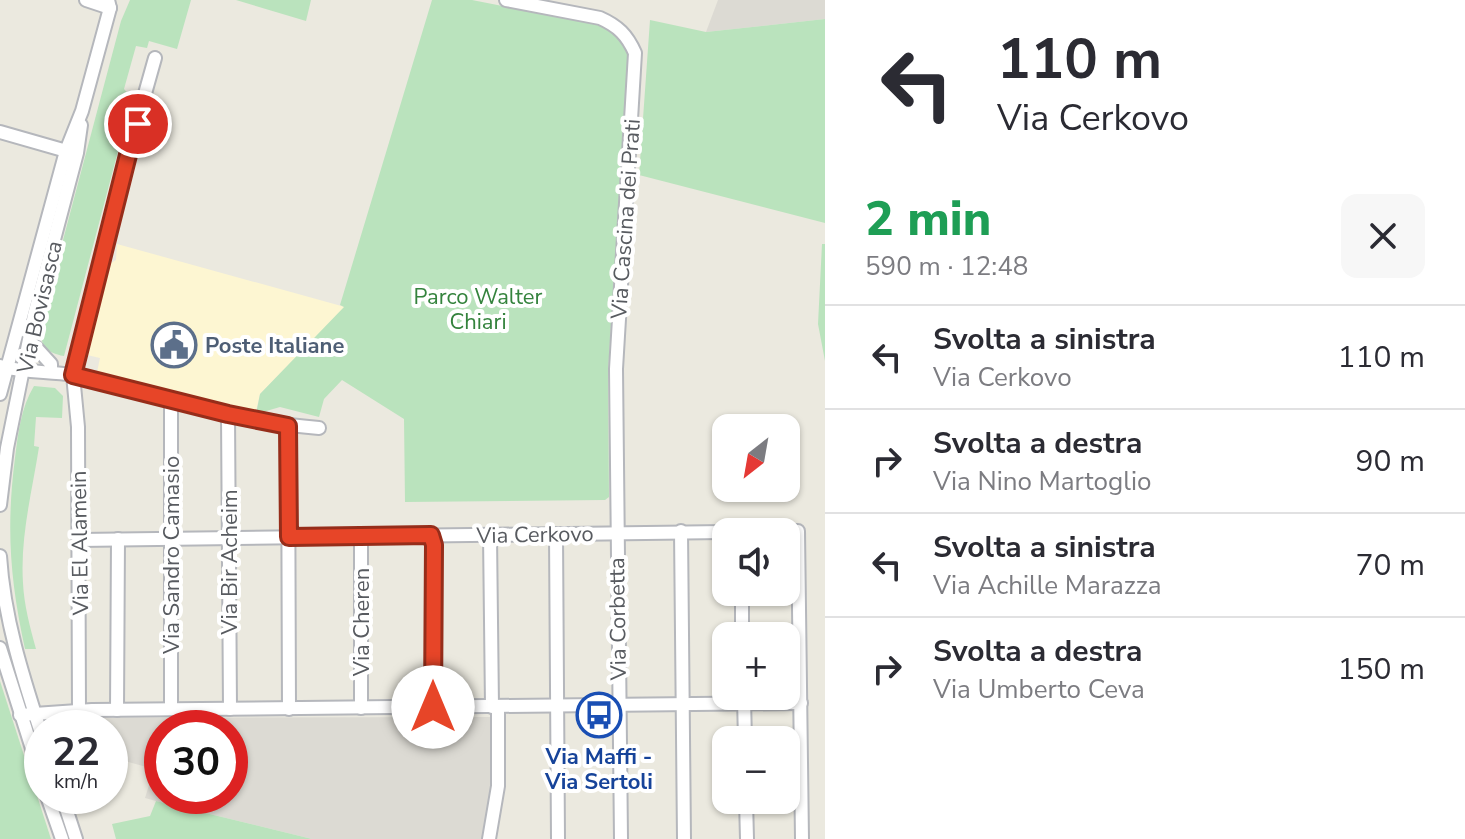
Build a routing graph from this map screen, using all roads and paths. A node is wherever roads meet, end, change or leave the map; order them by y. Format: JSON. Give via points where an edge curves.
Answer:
{"nodes":[{"id":1,"x":86,"y":0,"type":"edge"},
{"id":2,"x":506,"y":0,"type":"edge"},
{"id":3,"x":112,"y":3,"type":"edge"},
{"id":4,"x":155,"y":58,"type":"dead end"},
{"id":5,"x":0,"y":132,"type":"edge"},
{"id":6,"x":72,"y":152,"type":"junction"},
{"id":7,"x":30,"y":341,"type":"junction"},
{"id":8,"x":4,"y":368,"type":"edge"},
{"id":9,"x":51,"y":372,"type":"junction"},
{"id":10,"x":24,"y":373,"type":"junction"},
{"id":11,"x":73,"y":375,"type":"junction"},
{"id":12,"x":0,"y":394,"type":"edge"},
{"id":13,"x":171,"y":400,"type":"junction"},
{"id":14,"x":228,"y":414,"type":"junction"},
{"id":15,"x":288,"y":426,"type":"junction"},
{"id":16,"x":319,"y":428,"type":"dead end"},
{"id":17,"x":0,"y":505,"type":"edge"},
{"id":18,"x":681,"y":531,"type":"junction"},
{"id":19,"x":712,"y":531,"type":"edge"},
{"id":20,"x":616,"y":532,"type":"junction"},
{"id":21,"x":556,"y":534,"type":"junction"},
{"id":22,"x":431,"y":535,"type":"junction"},
{"id":23,"x":490,"y":535,"type":"junction"},
{"id":24,"x":359,"y":536,"type":"junction"},
{"id":25,"x":230,"y":537,"type":"junction"},
{"id":26,"x":289,"y":537,"type":"junction"},
{"id":27,"x":171,"y":538,"type":"junction"},
{"id":28,"x":118,"y":539,"type":"junction"},
{"id":29,"x":79,"y":540,"type":"junction"},
{"id":30,"x":0,"y":556,"type":"edge"},
{"id":31,"x":799,"y":606,"type":"edge"},
{"id":32,"x":0,"y":648,"type":"edge"},
{"id":33,"x":712,"y":702,"type":"edge"},
{"id":34,"x":801,"y":703,"type":"joint"},
{"id":35,"x":682,"y":704,"type":"junction"},
{"id":36,"x":618,"y":705,"type":"junction"},
{"id":37,"x":557,"y":706,"type":"junction"},
{"id":38,"x":433,"y":707,"type":"junction"},
{"id":39,"x":495,"y":707,"type":"junction"},
{"id":40,"x":361,"y":708,"type":"junction"},
{"id":41,"x":171,"y":709,"type":"junction"},
{"id":42,"x":230,"y":709,"type":"junction"},
{"id":43,"x":289,"y":709,"type":"junction"},
{"id":44,"x":33,"y":710,"type":"edge"},
{"id":45,"x":79,"y":710,"type":"edge"},
{"id":46,"x":117,"y":710,"type":"joint"},
{"id":47,"x":20,"y":715,"type":"junction"},
{"id":48,"x":24,"y":715,"type":"edge"},
{"id":49,"x":24,"y":727,"type":"edge"},
{"id":50,"x":53,"y":814,"type":"edge"},
{"id":51,"x":68,"y":814,"type":"edge"},
{"id":52,"x":746,"y":814,"type":"edge"},
{"id":53,"x":62,"y":839,"type":"edge"},
{"id":54,"x":76,"y":839,"type":"edge"},
{"id":55,"x":489,"y":839,"type":"edge"},
{"id":56,"x":558,"y":839,"type":"edge"},
{"id":57,"x":621,"y":839,"type":"edge"},
{"id":58,"x":684,"y":839,"type":"edge"},
{"id":59,"x":747,"y":839,"type":"edge"},
{"id":60,"x":802,"y":839,"type":"edge"}],
"edges":[{"from":1,"to":3,"type":"street"},
{"from":2,"to":20,"type":"street","name":"Via Cascina dei Prati","via":[[600,18],[624,33],[635,53],[616,369]]},
{"from":3,"to":6,"type":"street","name":"Via Bovisasca"},
{"from":4,"to":11,"type":"street","name":"Via El Alamein"},
{"from":5,"to":6,"type":"street"},
{"from":6,"to":7,"type":"street","name":"Via Bovisasca"},
{"from":6,"to":8,"type":"street","name":"Via Bovisasca"},
{"from":7,"to":9,"type":"street","via":[[51,364]]},
{"from":7,"to":10,"type":"street","name":"Via Bovisasca"},
{"from":8,"to":10,"type":"street"},
{"from":8,"to":12,"type":"street","name":"Via Bovisasca"},
{"from":9,"to":10,"type":"street"},
{"from":9,"to":11,"type":"street"},
{"from":10,"to":17,"type":"street","name":"Via Bovisasca"},
{"from":11,"to":13,"type":"street"},
{"from":11,"to":29,"type":"street","name":"Via El Alamein"},
{"from":13,"to":14,"type":"street"},
{"from":13,"to":27,"type":"street","name":"Via Sandro Camasio"},
{"from":14,"to":15,"type":"street"},
{"from":14,"to":25,"type":"street","name":"Via Bir Acheim"},
{"from":15,"to":16,"type":"street"},
{"from":15,"to":26,"type":"street"},
{"from":18,"to":19,"type":"street","name":"Via Cerkovo"},
{"from":18,"to":20,"type":"street","name":"Via Cerkovo"},
{"from":18,"to":35,"type":"street"},
{"from":20,"to":21,"type":"street","name":"Via Cerkovo"},
{"from":20,"to":36,"type":"street","name":"Via Corbetta"},
{"from":21,"to":23,"type":"street","name":"Via Cerkovo"},
{"from":21,"to":37,"type":"street"},
{"from":22,"to":23,"type":"street","name":"Via Cerkovo"},
{"from":22,"to":24,"type":"street","name":"Via Cerkovo"},
{"from":22,"to":38,"type":"street"},
{"from":23,"to":39,"type":"street"},
{"from":24,"to":26,"type":"street","name":"Via Cerkovo"},
{"from":24,"to":40,"type":"street","name":"Via Cheren"},
{"from":25,"to":26,"type":"street","name":"Via Cerkovo"},
{"from":25,"to":27,"type":"street","name":"Via Cerkovo"},
{"from":25,"to":42,"type":"street","name":"Via Bir Acheim"},
{"from":26,"to":43,"type":"street"},
{"from":27,"to":28,"type":"street","name":"Via Cerkovo"},
{"from":27,"to":41,"type":"street","name":"Via Sandro Camasio"},
{"from":28,"to":29,"type":"street","name":"Via Cerkovo"},
{"from":28,"to":46,"type":"street"},
{"from":29,"to":45,"type":"street","name":"Via El Alamein"},
{"from":30,"to":44,"type":"street","via":[[11,634]]},
{"from":31,"to":34,"type":"street","name":"Via Cerkovo"},
{"from":32,"to":47,"type":"street"},
{"from":33,"to":35,"type":"street"},
{"from":34,"to":60,"type":"street"},
{"from":35,"to":36,"type":"street"},
{"from":35,"to":58,"type":"street"},
{"from":36,"to":37,"type":"street"},
{"from":36,"to":57,"type":"street","name":"Via Corbetta"},
{"from":37,"to":39,"type":"street"},
{"from":37,"to":56,"type":"street"},
{"from":38,"to":39,"type":"street"},
{"from":38,"to":40,"type":"street"},
{"from":39,"to":55,"type":"street","via":[[498,786]]},
{"from":40,"to":43,"type":"street"},
{"from":41,"to":42,"type":"street"},
{"from":41,"to":46,"type":"street"},
{"from":42,"to":43,"type":"street"},
{"from":47,"to":48,"type":"street"},
{"from":47,"to":49,"type":"street"},
{"from":50,"to":53,"type":"street"},
{"from":51,"to":54,"type":"street"},
{"from":52,"to":59,"type":"street"}]}
